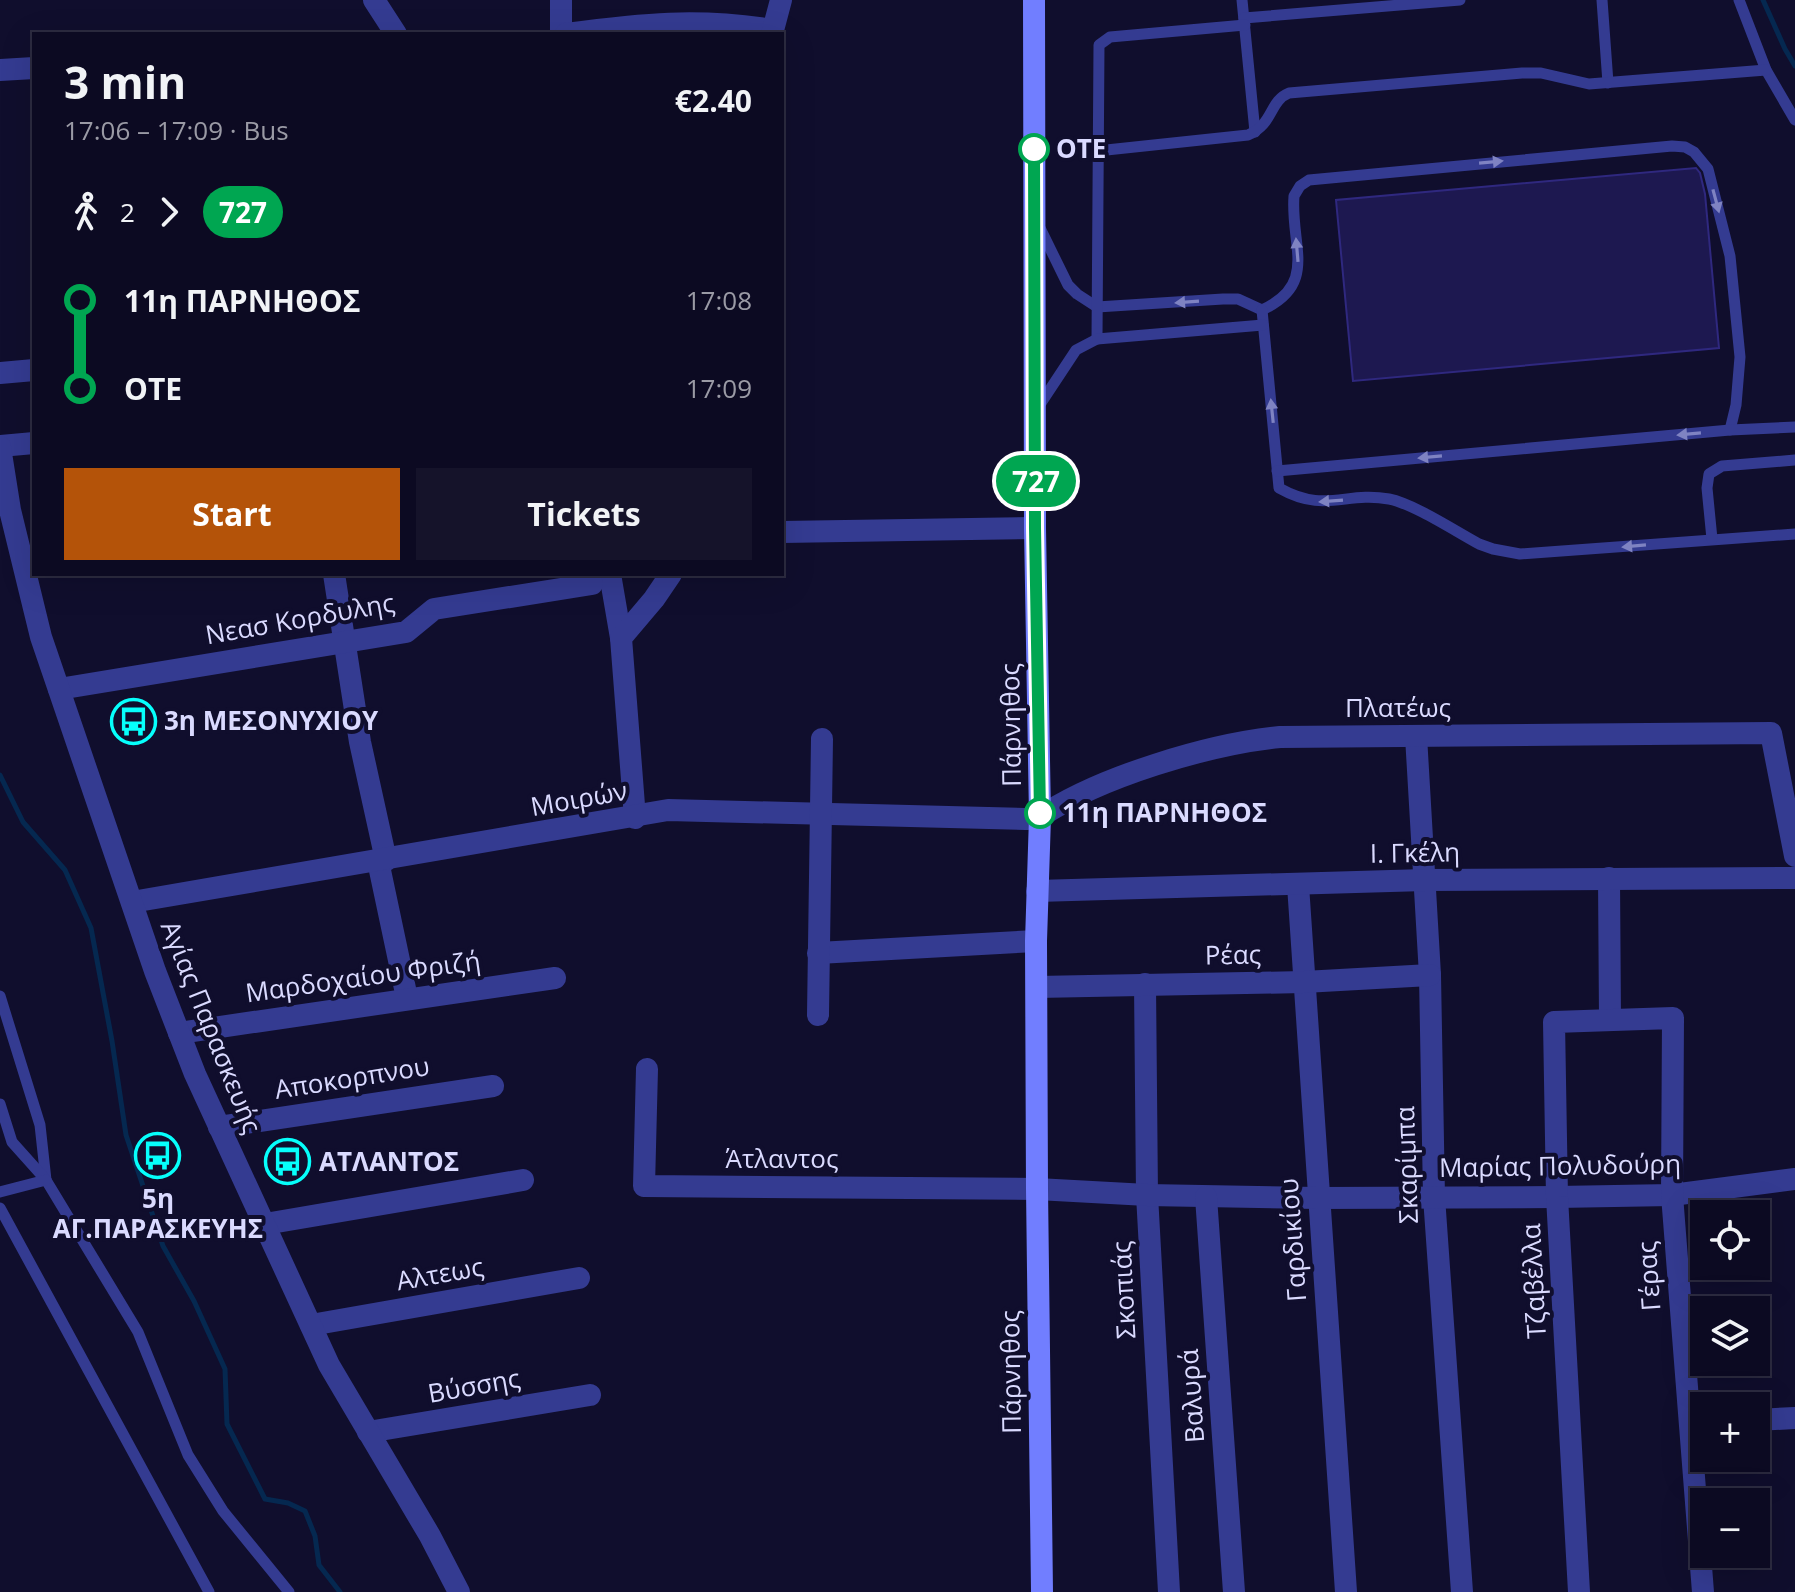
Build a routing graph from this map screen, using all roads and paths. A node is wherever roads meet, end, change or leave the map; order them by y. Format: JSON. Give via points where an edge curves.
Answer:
{"nodes":[{"id":1,"x":374,"y":0,"type":"edge"},
{"id":2,"x":561,"y":0,"type":"edge"},
{"id":3,"x":781,"y":0,"type":"edge"},
{"id":4,"x":1034,"y":0,"type":"edge"},
{"id":5,"x":1242,"y":0,"type":"edge"},
{"id":6,"x":1460,"y":0,"type":"edge"},
{"id":7,"x":1602,"y":0,"type":"edge"},
{"id":8,"x":1739,"y":0,"type":"edge"},
{"id":9,"x":1412,"y":2,"type":"edge"},
{"id":10,"x":1244,"y":22,"type":"junction"},
{"id":11,"x":395,"y":32,"type":"edge"},
{"id":12,"x":564,"y":32,"type":"edge"},
{"id":13,"x":584,"y":32,"type":"edge"},
{"id":14,"x":773,"y":32,"type":"edge"},
{"id":15,"x":32,"y":68,"type":"edge"},
{"id":16,"x":0,"y":70,"type":"edge"},
{"id":17,"x":1766,"y":70,"type":"junction"},
{"id":18,"x":1608,"y":83,"type":"junction"},
{"id":19,"x":1795,"y":120,"type":"edge"},
{"id":20,"x":1255,"y":132,"type":"junction"},
{"id":21,"x":1097,"y":151,"type":"junction"},
{"id":22,"x":1035,"y":217,"type":"junction"},
{"id":23,"x":1097,"y":307,"type":"junction"},
{"id":24,"x":1262,"y":310,"type":"junction"},
{"id":25,"x":1263,"y":325,"type":"junction"},
{"id":26,"x":1097,"y":339,"type":"junction"},
{"id":27,"x":32,"y":370,"type":"edge"},
{"id":28,"x":0,"y":373,"type":"edge"},
{"id":29,"x":1037,"y":410,"type":"junction"},
{"id":30,"x":1795,"y":427,"type":"edge"},
{"id":31,"x":1730,"y":430,"type":"junction"},
{"id":32,"x":32,"y":443,"type":"edge"},
{"id":33,"x":0,"y":447,"type":"edge"},
{"id":34,"x":1795,"y":460,"type":"edge"},
{"id":35,"x":1277,"y":471,"type":"junction"},
{"id":36,"x":1035,"y":528,"type":"junction"},
{"id":37,"x":784,"y":532,"type":"edge"},
{"id":38,"x":1795,"y":534,"type":"edge"},
{"id":39,"x":1712,"y":539,"type":"junction"},
{"id":40,"x":26,"y":545,"type":"edge"},
{"id":41,"x":334,"y":576,"type":"edge"},
{"id":42,"x":669,"y":576,"type":"edge"},
{"id":43,"x":601,"y":579,"type":"edge"},
{"id":44,"x":621,"y":638,"type":"junction"},
{"id":45,"x":346,"y":642,"type":"junction"},
{"id":46,"x":59,"y":689,"type":"junction"},
{"id":47,"x":1416,"y":736,"type":"junction"},
{"id":48,"x":822,"y":739,"type":"dead end"},
{"id":49,"x":820,"y":814,"type":"junction"},
{"id":50,"x":1040,"y":817,"type":"junction"},
{"id":51,"x":635,"y":818,"type":"junction"},
{"id":52,"x":1795,"y":856,"type":"edge"},
{"id":53,"x":382,"y":861,"type":"junction"},
{"id":54,"x":1609,"y":878,"type":"junction"},
{"id":55,"x":1795,"y":878,"type":"edge"},
{"id":56,"x":1425,"y":880,"type":"junction"},
{"id":57,"x":1298,"y":885,"type":"junction"},
{"id":58,"x":1037,"y":891,"type":"junction"},
{"id":59,"x":132,"y":902,"type":"junction"},
{"id":60,"x":1036,"y":941,"type":"junction"},
{"id":61,"x":818,"y":953,"type":"junction"},
{"id":62,"x":1430,"y":975,"type":"junction"},
{"id":63,"x":555,"y":978,"type":"dead end"},
{"id":64,"x":1304,"y":982,"type":"junction"},
{"id":65,"x":1145,"y":984,"type":"junction"},
{"id":66,"x":1037,"y":987,"type":"junction"},
{"id":67,"x":0,"y":996,"type":"edge"},
{"id":68,"x":407,"y":998,"type":"junction"},
{"id":69,"x":818,"y":1015,"type":"dead end"},
{"id":70,"x":1610,"y":1019,"type":"junction"},
{"id":71,"x":179,"y":1033,"type":"junction"},
{"id":72,"x":647,"y":1069,"type":"dead end"},
{"id":73,"x":493,"y":1086,"type":"dead end"},
{"id":74,"x":0,"y":1104,"type":"edge"},
{"id":75,"x":219,"y":1127,"type":"junction"},
{"id":76,"x":1795,"y":1179,"type":"edge"},
{"id":77,"x":46,"y":1180,"type":"junction"},
{"id":78,"x":523,"y":1180,"type":"dead end"},
{"id":79,"x":1037,"y":1189,"type":"junction"},
{"id":80,"x":0,"y":1192,"type":"edge"},
{"id":81,"x":1147,"y":1195,"type":"junction"},
{"id":82,"x":1672,"y":1195,"type":"junction"},
{"id":83,"x":1206,"y":1197,"type":"junction"},
{"id":84,"x":1434,"y":1197,"type":"junction"},
{"id":85,"x":1557,"y":1197,"type":"junction"},
{"id":86,"x":1318,"y":1198,"type":"junction"},
{"id":87,"x":0,"y":1208,"type":"edge"},
{"id":88,"x":265,"y":1224,"type":"junction"},
{"id":89,"x":579,"y":1278,"type":"dead end"},
{"id":90,"x":311,"y":1325,"type":"junction"},
{"id":91,"x":1693,"y":1392,"type":"edge"},
{"id":92,"x":590,"y":1395,"type":"dead end"},
{"id":93,"x":1795,"y":1418,"type":"edge"},
{"id":94,"x":1770,"y":1419,"type":"edge"},
{"id":95,"x":368,"y":1432,"type":"junction"},
{"id":96,"x":1698,"y":1472,"type":"edge"},
{"id":97,"x":209,"y":1592,"type":"edge"},
{"id":98,"x":289,"y":1592,"type":"edge"},
{"id":99,"x":459,"y":1592,"type":"edge"},
{"id":100,"x":1042,"y":1592,"type":"edge"},
{"id":101,"x":1169,"y":1592,"type":"edge"},
{"id":102,"x":1234,"y":1592,"type":"edge"},
{"id":103,"x":1346,"y":1592,"type":"edge"},
{"id":104,"x":1462,"y":1592,"type":"edge"},
{"id":105,"x":1579,"y":1592,"type":"edge"},
{"id":106,"x":1703,"y":1592,"type":"edge"}],
"edges":[{"from":1,"to":11,"type":"street"},
{"from":2,"to":12,"type":"street"},
{"from":3,"to":14,"type":"street"},
{"from":4,"to":22,"type":"main road","name":"Πάρνηθος"},
{"from":5,"to":10,"type":"lane"},
{"from":6,"to":9,"type":"lane"},
{"from":7,"to":18,"type":"lane"},
{"from":8,"to":17,"type":"lane"},
{"from":9,"to":10,"type":"lane"},
{"from":10,"to":20,"type":"lane"},
{"from":10,"to":21,"type":"lane","via":[[1104,39],[1097,52]]},
{"from":13,"to":14,"type":"street","via":[[686,22]]},
{"from":15,"to":16,"type":"street"},
{"from":17,"to":18,"type":"lane"},
{"from":17,"to":19,"type":"lane"},
{"from":18,"to":20,"type":"lane","via":[[1580,84],[1522,73],[1289,93]]},
{"from":20,"to":21,"type":"lane"},
{"from":21,"to":23,"type":"lane"},
{"from":22,"to":23,"type":"lane","via":[[1068,285]]},
{"from":22,"to":29,"type":"main road","name":"Πάρνηθος"},
{"from":24,"to":23,"type":"lane","one_way":true,"via":[[1238,299]]},
{"from":23,"to":26,"type":"lane"},
{"from":24,"to":25,"type":"lane"},
{"from":24,"to":31,"type":"lane","one_way":true,"via":[[1286,296],[1298,275],[1294,196],[1309,180],[1685,147],[1708,169],[1730,256],[1740,357]]},
{"from":25,"to":26,"type":"lane"},
{"from":35,"to":25,"type":"lane","one_way":true},
{"from":26,"to":29,"type":"lane","via":[[1067,361]]},
{"from":27,"to":28,"type":"street"},
{"from":29,"to":36,"type":"main road","name":"Πάρνηθος"},
{"from":30,"to":31,"type":"lane"},
{"from":31,"to":35,"type":"lane","one_way":true},
{"from":32,"to":33,"type":"street"},
{"from":33,"to":40,"type":"street","name":"Αγίας Παρασκευής"},
{"from":34,"to":39,"type":"lane","via":[[1722,466],[1709,474]]},
{"from":39,"to":35,"type":"lane","one_way":true,"via":[[1506,553],[1392,500],[1304,501],[1279,488]]},
{"from":36,"to":37,"type":"street"},
{"from":36,"to":50,"type":"main road","name":"Πάρνηθος"},
{"from":38,"to":39,"type":"lane"},
{"from":40,"to":46,"type":"street","name":"Αγίας Παρασκευής","via":[[41,637]]},
{"from":41,"to":45,"type":"street"},
{"from":42,"to":44,"type":"street"},
{"from":43,"to":44,"type":"street"},
{"from":43,"to":45,"type":"street","name":"Νεασ Κορδυλης","via":[[434,609],[406,632]]},
{"from":44,"to":51,"type":"street"},
{"from":45,"to":46,"type":"street","name":"Νεασ Κορδυλης"},
{"from":45,"to":53,"type":"street"},
{"from":46,"to":59,"type":"street","name":"Αγίας Παρασκευής"},
{"from":47,"to":50,"type":"street","name":"Πλατέως","via":[[1246,741],[1086,791]]},
{"from":47,"to":52,"type":"street","name":"Πλατέως","via":[[1771,733]]},
{"from":47,"to":56,"type":"street","name":"Σκαρίμπα"},
{"from":48,"to":49,"type":"street"},
{"from":49,"to":50,"type":"street","name":"Μοιρών"},
{"from":49,"to":51,"type":"street","name":"Μοιρών","via":[[668,810]]},
{"from":49,"to":61,"type":"street"},
{"from":50,"to":58,"type":"main road","name":"Πάρνηθος"},
{"from":51,"to":53,"type":"street","name":"Μοιρών"},
{"from":53,"to":59,"type":"street","name":"Μοιρών"},
{"from":53,"to":68,"type":"street"},
{"from":54,"to":55,"type":"street","name":"Ι. Γκέλη"},
{"from":54,"to":56,"type":"street","name":"Ι. Γκέλη"},
{"from":54,"to":70,"type":"street"},
{"from":56,"to":57,"type":"street","name":"Ι. Γκέλη"},
{"from":56,"to":62,"type":"street","name":"Σκαρίμπα"},
{"from":57,"to":58,"type":"street","name":"Ι. Γκέλη"},
{"from":57,"to":64,"type":"street","name":"Γαρδικίου"},
{"from":58,"to":60,"type":"main road","name":"Πάρνηθος"},
{"from":59,"to":71,"type":"street","name":"Αγίας Παρασκευής"},
{"from":60,"to":61,"type":"street"},
{"from":60,"to":66,"type":"main road","name":"Πάρνηθος"},
{"from":61,"to":69,"type":"street"},
{"from":62,"to":64,"type":"street","name":"Ρέας"},
{"from":62,"to":84,"type":"street","name":"Σκαρίμπα"},
{"from":63,"to":68,"type":"street","name":"Μαρδοχαίου Φριζή"},
{"from":64,"to":65,"type":"street","name":"Ρέας"},
{"from":64,"to":86,"type":"street","name":"Γαρδικίου"},
{"from":65,"to":66,"type":"street","name":"Ρέας"},
{"from":65,"to":81,"type":"street","name":"Σκοπιάς"},
{"from":66,"to":79,"type":"main road","name":"Πάρνηθος"},
{"from":67,"to":77,"type":"lane","via":[[40,1125]]},
{"from":68,"to":71,"type":"street","name":"Μαρδοχαίου Φριζή"},
{"from":70,"to":82,"type":"street","name":"Γέρας","via":[[1673,1018]]},
{"from":70,"to":85,"type":"street","name":"Τζαβέλλα","via":[[1554,1022]]},
{"from":71,"to":75,"type":"street","name":"Αγίας Παρασκευής"},
{"from":72,"to":79,"type":"street","name":"Άτλαντος","via":[[644,1186]]},
{"from":73,"to":75,"type":"street","name":"Αποκορπνου"},
{"from":74,"to":77,"type":"lane","via":[[12,1142]]},
{"from":75,"to":88,"type":"street","name":"Αγίας Παρασκευής"},
{"from":76,"to":82,"type":"street","name":"Μαρίας Πολυδούρη"},
{"from":77,"to":80,"type":"lane"},
{"from":77,"to":98,"type":"lane","via":[[138,1332],[188,1455],[223,1511]]},
{"from":78,"to":88,"type":"street"},
{"from":79,"to":81,"type":"street","name":"Μαρίας Πολυδούρη"},
{"from":79,"to":100,"type":"main road","name":"Πάρνηθος"},
{"from":81,"to":83,"type":"street","name":"Μαρίας Πολυδούρη"},
{"from":81,"to":101,"type":"street","name":"Σκοπιάς"},
{"from":82,"to":85,"type":"street","name":"Μαρίας Πολυδούρη"},
{"from":82,"to":91,"type":"street","name":"Γέρας"},
{"from":83,"to":86,"type":"street","name":"Μαρίας Πολυδούρη"},
{"from":83,"to":102,"type":"street","name":"Βαλυρά"},
{"from":84,"to":85,"type":"street","name":"Μαρίας Πολυδούρη"},
{"from":84,"to":86,"type":"street","name":"Μαρίας Πολυδούρη"},
{"from":84,"to":104,"type":"street","name":"Σκαρίμπα"},
{"from":85,"to":105,"type":"street","name":"Τζαβέλλα"},
{"from":86,"to":103,"type":"street","name":"Γαρδικίου"},
{"from":87,"to":97,"type":"lane"},
{"from":88,"to":90,"type":"street","name":"Αγίας Παρασκευής"},
{"from":89,"to":90,"type":"street","name":"Αλτεως"},
{"from":90,"to":95,"type":"street","name":"Αγίας Παρασκευής"},
{"from":92,"to":95,"type":"street","name":"Βύσσης"},
{"from":93,"to":94,"type":"street"},
{"from":95,"to":99,"type":"street","name":"Αγίας Παρασκευής"},
{"from":96,"to":106,"type":"street","name":"Γέρας"}]}
